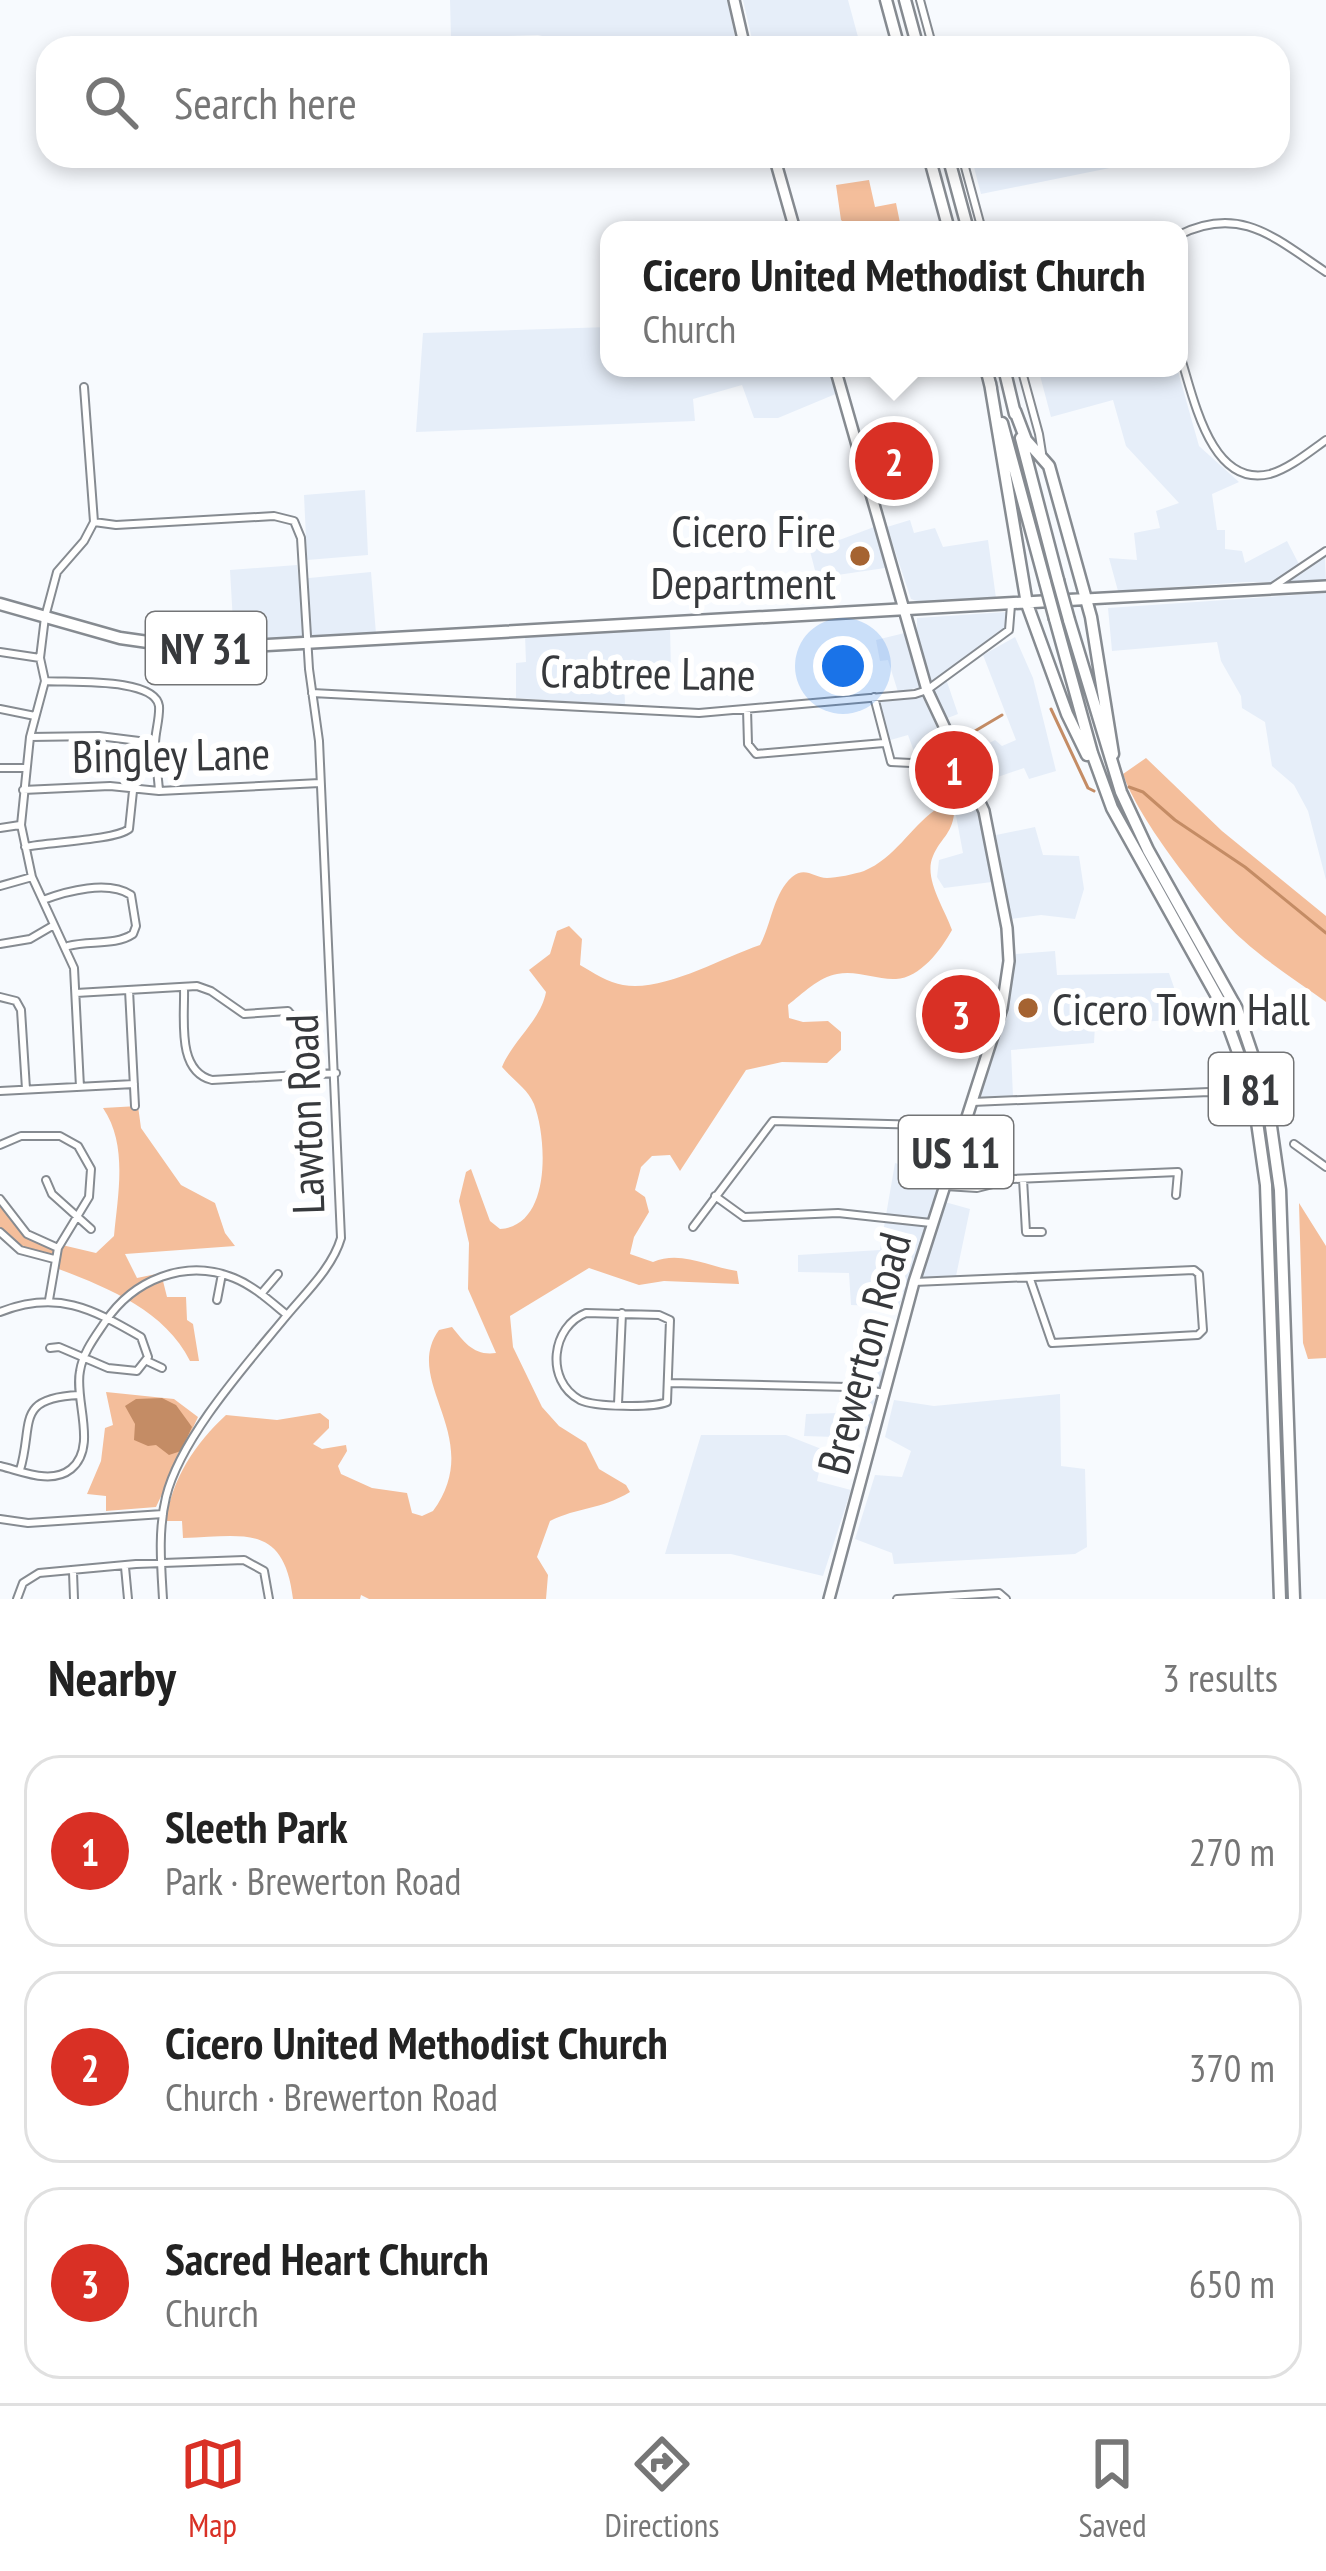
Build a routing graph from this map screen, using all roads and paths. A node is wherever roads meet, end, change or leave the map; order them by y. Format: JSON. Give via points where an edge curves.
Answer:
{"nodes":[{"id":1,"x":734,"y":0,"type":"edge"},
{"id":2,"x":886,"y":0,"type":"edge"},
{"id":3,"x":905,"y":0,"type":"edge"},
{"id":4,"x":920,"y":0,"type":"edge"},
{"id":5,"x":743,"y":36,"type":"edge"},
{"id":6,"x":896,"y":36,"type":"edge"},
{"id":7,"x":916,"y":36,"type":"edge"},
{"id":8,"x":930,"y":36,"type":"edge"},
{"id":9,"x":777,"y":168,"type":"edge"},
{"id":10,"x":932,"y":168,"type":"edge"},
{"id":11,"x":951,"y":168,"type":"edge"},
{"id":12,"x":965,"y":168,"type":"edge"},
{"id":13,"x":792,"y":221,"type":"edge"},
{"id":14,"x":947,"y":221,"type":"edge"},
{"id":15,"x":966,"y":221,"type":"edge"},
{"id":16,"x":980,"y":221,"type":"edge"},
{"id":17,"x":1188,"y":231,"type":"edge"},
{"id":18,"x":1326,"y":272,"type":"edge"},
{"id":19,"x":838,"y":377,"type":"edge"},
{"id":20,"x":988,"y":377,"type":"edge"},
{"id":21,"x":1006,"y":377,"type":"edge"},
{"id":22,"x":1023,"y":377,"type":"edge"},
{"id":23,"x":1188,"y":377,"type":"edge"},
{"id":24,"x":990,"y":383,"type":"junction"},
{"id":25,"x":84,"y":387,"type":"dead end"},
{"id":26,"x":1015,"y":411,"type":"junction"},
{"id":27,"x":1036,"y":440,"type":"junction"},
{"id":28,"x":1326,"y":440,"type":"edge"},
{"id":29,"x":94,"y":522,"type":"junction"},
{"id":30,"x":1326,"y":551,"type":"edge"},
{"id":31,"x":1052,"y":581,"type":"junction"},
{"id":32,"x":1326,"y":586,"type":"edge"},
{"id":33,"x":1269,"y":590,"type":"junction"},
{"id":34,"x":1084,"y":599,"type":"junction"},
{"id":35,"x":0,"y":604,"type":"edge"},
{"id":36,"x":1027,"y":604,"type":"junction"},
{"id":37,"x":1011,"y":605,"type":"junction"},
{"id":38,"x":905,"y":611,"type":"junction"},
{"id":39,"x":45,"y":617,"type":"junction"},
{"id":40,"x":1062,"y":620,"type":"junction"},
{"id":41,"x":308,"y":643,"type":"junction"},
{"id":42,"x":0,"y":652,"type":"edge"},
{"id":43,"x":40,"y":658,"type":"junction"},
{"id":44,"x":45,"y":680,"type":"junction"},
{"id":45,"x":927,"y":690,"type":"junction"},
{"id":46,"x":312,"y":693,"type":"junction"},
{"id":47,"x":874,"y":698,"type":"junction"},
{"id":48,"x":0,"y":709,"type":"edge"},
{"id":49,"x":746,"y":709,"type":"junction"},
{"id":50,"x":34,"y":716,"type":"junction"},
{"id":51,"x":30,"y":737,"type":"junction"},
{"id":52,"x":155,"y":743,"type":"junction"},
{"id":53,"x":884,"y":743,"type":"junction"},
{"id":54,"x":954,"y":747,"type":"junction"},
{"id":55,"x":0,"y":768,"type":"edge"},
{"id":56,"x":26,"y":768,"type":"junction"},
{"id":57,"x":320,"y":783,"type":"junction"},
{"id":58,"x":1103,"y":785,"type":"junction"},
{"id":59,"x":22,"y":790,"type":"junction"},
{"id":60,"x":133,"y":791,"type":"junction"},
{"id":61,"x":159,"y":791,"type":"junction"},
{"id":62,"x":1121,"y":792,"type":"junction"},
{"id":63,"x":21,"y":825,"type":"junction"},
{"id":64,"x":0,"y":828,"type":"edge"},
{"id":65,"x":25,"y":847,"type":"junction"},
{"id":66,"x":32,"y":877,"type":"junction"},
{"id":67,"x":0,"y":886,"type":"edge"},
{"id":68,"x":43,"y":900,"type":"junction"},
{"id":69,"x":54,"y":925,"type":"junction"},
{"id":70,"x":0,"y":944,"type":"edge"},
{"id":71,"x":67,"y":947,"type":"junction"},
{"id":72,"x":184,"y":987,"type":"junction"},
{"id":73,"x":130,"y":991,"type":"junction"},
{"id":74,"x":76,"y":993,"type":"junction"},
{"id":75,"x":0,"y":997,"type":"edge"},
{"id":76,"x":336,"y":1073,"type":"junction"},
{"id":77,"x":301,"y":1075,"type":"junction"},
{"id":78,"x":134,"y":1084,"type":"junction"},
{"id":79,"x":80,"y":1087,"type":"junction"},
{"id":80,"x":26,"y":1089,"type":"junction"},
{"id":81,"x":0,"y":1091,"type":"edge"},
{"id":82,"x":1235,"y":1101,"type":"dead end"},
{"id":83,"x":972,"y":1102,"type":"junction"},
{"id":84,"x":135,"y":1106,"type":"dead end"},
{"id":85,"x":964,"y":1126,"type":"junction"},
{"id":86,"x":85,"y":1136,"type":"dead end"},
{"id":87,"x":76,"y":1144,"type":"junction"},
{"id":88,"x":1294,"y":1144,"type":"dead end"},
{"id":89,"x":0,"y":1145,"type":"edge"},
{"id":90,"x":1326,"y":1167,"type":"edge"},
{"id":91,"x":1023,"y":1179,"type":"junction"},
{"id":92,"x":46,"y":1180,"type":"dead end"},
{"id":93,"x":944,"y":1186,"type":"junction"},
{"id":94,"x":1176,"y":1195,"type":"dead end"},
{"id":95,"x":715,"y":1196,"type":"junction"},
{"id":96,"x":0,"y":1199,"type":"edge"},
{"id":97,"x":76,"y":1216,"type":"junction"},
{"id":98,"x":932,"y":1224,"type":"junction"},
{"id":99,"x":693,"y":1227,"type":"dead end"},
{"id":100,"x":91,"y":1229,"type":"dead end"},
{"id":101,"x":0,"y":1232,"type":"edge"},
{"id":102,"x":1042,"y":1232,"type":"dead end"},
{"id":103,"x":58,"y":1248,"type":"junction"},
{"id":104,"x":54,"y":1259,"type":"junction"},
{"id":105,"x":222,"y":1274,"type":"junction"},
{"id":106,"x":278,"y":1274,"type":"dead end"},
{"id":107,"x":1030,"y":1280,"type":"junction"},
{"id":108,"x":914,"y":1282,"type":"junction"},
{"id":109,"x":261,"y":1294,"type":"junction"},
{"id":110,"x":49,"y":1300,"type":"junction"},
{"id":111,"x":217,"y":1300,"type":"dead end"},
{"id":112,"x":0,"y":1312,"type":"edge"},
{"id":113,"x":622,"y":1313,"type":"junction"},
{"id":114,"x":287,"y":1315,"type":"junction"},
{"id":115,"x":107,"y":1319,"type":"junction"},
{"id":116,"x":50,"y":1348,"type":"dead end"},
{"id":117,"x":82,"y":1359,"type":"junction"},
{"id":118,"x":147,"y":1361,"type":"junction"},
{"id":119,"x":162,"y":1368,"type":"dead end"},
{"id":120,"x":670,"y":1383,"type":"junction"},
{"id":121,"x":886,"y":1393,"type":"junction"},
{"id":122,"x":79,"y":1394,"type":"junction"},
{"id":123,"x":618,"y":1404,"type":"junction"},
{"id":124,"x":0,"y":1466,"type":"edge"},
{"id":125,"x":20,"y":1470,"type":"junction"},
{"id":126,"x":163,"y":1514,"type":"junction"},
{"id":127,"x":0,"y":1519,"type":"edge"},
{"id":128,"x":161,"y":1563,"type":"junction"},
{"id":129,"x":125,"y":1566,"type":"junction"},
{"id":130,"x":73,"y":1572,"type":"junction"},
{"id":131,"x":1005,"y":1597,"type":"edge"},
{"id":132,"x":17,"y":1599,"type":"edge"},
{"id":133,"x":74,"y":1599,"type":"edge"},
{"id":134,"x":128,"y":1599,"type":"edge"},
{"id":135,"x":163,"y":1599,"type":"edge"},
{"id":136,"x":269,"y":1599,"type":"edge"},
{"id":137,"x":829,"y":1599,"type":"edge"},
{"id":138,"x":897,"y":1599,"type":"edge"},
{"id":139,"x":1280,"y":1599,"type":"edge"},
{"id":140,"x":1294,"y":1599,"type":"edge"}],
"edges":[{"from":1,"to":5,"type":"main road"},
{"from":2,"to":6,"type":"highway"},
{"from":3,"to":7,"type":"highway"},
{"from":4,"to":8,"type":"street"},
{"from":9,"to":13,"type":"main road"},
{"from":10,"to":14,"type":"highway"},
{"from":11,"to":15,"type":"highway"},
{"from":12,"to":16,"type":"street"},
{"from":17,"to":18,"type":"street","via":[[1257,226]]},
{"from":19,"to":38,"type":"main road","name":"Brewerton Road","number":"US 11"},
{"from":20,"to":24,"type":"highway","number":"I 81"},
{"from":21,"to":26,"type":"highway","number":"I 81"},
{"from":22,"to":27,"type":"street"},
{"from":23,"to":28,"type":"street","via":[[1213,449],[1232,468],[1266,475]]},
{"from":24,"to":31,"type":"highway","number":"I 81"},
{"from":24,"to":36,"type":"highway"},
{"from":25,"to":29,"type":"street"},
{"from":26,"to":27,"type":"highway"},
{"from":26,"to":31,"type":"highway","number":"I 81"},
{"from":27,"to":34,"type":"highway"},
{"from":29,"to":39,"type":"street","via":[[57,572]]},
{"from":29,"to":41,"type":"street","name":"Lawton Road","via":[[288,518],[302,538]]},
{"from":30,"to":33,"type":"street"},
{"from":31,"to":40,"type":"highway","number":"I 81","bridge":true},
{"from":32,"to":33,"type":"main road","number":"NY 31"},
{"from":33,"to":34,"type":"main road","number":"NY 31"},
{"from":34,"to":36,"type":"highway","number":"NY 31"},
{"from":34,"to":62,"type":"highway"},
{"from":35,"to":39,"type":"highway","number":"NY 31"},
{"from":36,"to":37,"type":"highway","number":"NY 31"},
{"from":36,"to":58,"type":"highway"},
{"from":37,"to":38,"type":"highway","number":"NY 31"},
{"from":37,"to":45,"type":"street","name":"Crabtree Lane","via":[[1009,630]]},
{"from":38,"to":41,"type":"highway","number":"NY 31"},
{"from":38,"to":45,"type":"main road","name":"Brewerton Road","number":"US 11"},
{"from":39,"to":41,"type":"highway","number":"NY 31","via":[[169,647]]},
{"from":39,"to":43,"type":"street"},
{"from":40,"to":58,"type":"highway","number":"I 81"},
{"from":40,"to":62,"type":"highway","number":"I 81"},
{"from":41,"to":46,"type":"street","name":"Lawton Road"},
{"from":42,"to":43,"type":"street"},
{"from":43,"to":44,"type":"street"},
{"from":44,"to":50,"type":"street"},
{"from":44,"to":52,"type":"street","via":[[146,690],[159,705]]},
{"from":45,"to":47,"type":"street","name":"Crabtree Lane"},
{"from":45,"to":54,"type":"main road","name":"Brewerton Road","number":"US 11"},
{"from":46,"to":49,"type":"street","name":"Crabtree Lane"},
{"from":46,"to":57,"type":"street","name":"Lawton Road"},
{"from":47,"to":49,"type":"street","name":"Crabtree Lane"},
{"from":47,"to":53,"type":"street"},
{"from":48,"to":50,"type":"street"},
{"from":49,"to":53,"type":"street","via":[[756,754]]},
{"from":50,"to":51,"type":"street"},
{"from":51,"to":52,"type":"street"},
{"from":51,"to":56,"type":"street"},
{"from":52,"to":61,"type":"street"},
{"from":53,"to":54,"type":"street","via":[[899,765]]},
{"from":54,"to":83,"type":"main road","name":"Brewerton Road","number":"US 11","via":[[984,811],[1008,939],[1006,991]]},
{"from":55,"to":56,"type":"street"},
{"from":56,"to":59,"type":"street"},
{"from":57,"to":61,"type":"street","name":"Bingley Lane"},
{"from":57,"to":76,"type":"street","name":"Lawton Road"},
{"from":58,"to":139,"type":"highway","number":"I 81","via":[[1219,1000],[1258,1117]]},
{"from":59,"to":60,"type":"street","name":"Bingley Lane"},
{"from":59,"to":63,"type":"street"},
{"from":60,"to":61,"type":"street","name":"Bingley Lane"},
{"from":60,"to":65,"type":"street","via":[[129,829],[118,837]]},
{"from":62,"to":140,"type":"highway","number":"I 81","via":[[1237,1009],[1267,1098],[1280,1190]]},
{"from":63,"to":64,"type":"street"},
{"from":63,"to":65,"type":"street"},
{"from":65,"to":66,"type":"street"},
{"from":66,"to":67,"type":"street"},
{"from":66,"to":68,"type":"street"},
{"from":68,"to":69,"type":"street"},
{"from":68,"to":71,"type":"street","via":[[73,890],[131,895],[136,926],[128,939]]},
{"from":69,"to":70,"type":"street"},
{"from":69,"to":71,"type":"street"},
{"from":71,"to":74,"type":"street"},
{"from":72,"to":73,"type":"street"},
{"from":72,"to":77,"type":"street","via":[[212,991],[244,1013],[293,1014]]},
{"from":72,"to":77,"type":"street","via":[[187,1056],[200,1077]]},
{"from":73,"to":74,"type":"street"},
{"from":73,"to":78,"type":"street"},
{"from":74,"to":79,"type":"street"},
{"from":75,"to":80,"type":"street","via":[[22,1010]]},
{"from":76,"to":77,"type":"street"},
{"from":76,"to":114,"type":"street","name":"Lawton Road","via":[[341,1238]]},
{"from":78,"to":79,"type":"street"},
{"from":78,"to":84,"type":"street"},
{"from":79,"to":80,"type":"street"},
{"from":80,"to":81,"type":"street"},
{"from":82,"to":83,"type":"street","via":[[1210,1092]]},
{"from":83,"to":85,"type":"main road","name":"Brewerton Road","number":"US 11"},
{"from":85,"to":93,"type":"main road","name":"Brewerton Road","number":"US 11"},
{"from":85,"to":95,"type":"street","via":[[773,1121]]},
{"from":86,"to":87,"type":"street"},
{"from":87,"to":89,"type":"street","via":[[51,1134]]},
{"from":87,"to":97,"type":"street","via":[[92,1180]]},
{"from":88,"to":90,"type":"street"},
{"from":91,"to":93,"type":"street"},
{"from":91,"to":94,"type":"street","via":[[1178,1172]]},
{"from":91,"to":102,"type":"street","via":[[1026,1232]]},
{"from":92,"to":97,"type":"street"},
{"from":93,"to":98,"type":"main road","name":"Brewerton Road","number":"US 11"},
{"from":95,"to":98,"type":"street","via":[[744,1217],[838,1213]]},
{"from":95,"to":99,"type":"street"},
{"from":96,"to":103,"type":"street","via":[[27,1234]]},
{"from":97,"to":100,"type":"street"},
{"from":97,"to":103,"type":"street"},
{"from":98,"to":108,"type":"main road","name":"Brewerton Road","number":"US 11"},
{"from":101,"to":104,"type":"street","via":[[20,1250]]},
{"from":103,"to":104,"type":"street"},
{"from":104,"to":110,"type":"street"},
{"from":105,"to":109,"type":"street"},
{"from":105,"to":111,"type":"street"},
{"from":105,"to":115,"type":"street","via":[[146,1282]]},
{"from":106,"to":109,"type":"street"},
{"from":107,"to":107,"type":"street","via":[[1048,1338],[1057,1343],[1198,1335],[1204,1325],[1192,1270]]},
{"from":107,"to":108,"type":"street"},
{"from":108,"to":121,"type":"main road","name":"Brewerton Road","number":"US 11"},
{"from":109,"to":114,"type":"street"},
{"from":110,"to":112,"type":"street"},
{"from":110,"to":115,"type":"street"},
{"from":113,"to":120,"type":"street","via":[[670,1320]]},
{"from":113,"to":123,"type":"street"},
{"from":113,"to":123,"type":"street","via":[[573,1319],[556,1352],[575,1396]]},
{"from":114,"to":126,"type":"street","name":"Lawton Road","via":[[201,1428]]},
{"from":115,"to":117,"type":"street"},
{"from":115,"to":118,"type":"street","via":[[141,1336]]},
{"from":116,"to":117,"type":"street"},
{"from":117,"to":118,"type":"street","via":[[124,1373]]},
{"from":117,"to":122,"type":"street"},
{"from":118,"to":119,"type":"street"},
{"from":120,"to":121,"type":"street"},
{"from":120,"to":123,"type":"street","via":[[664,1405]]},
{"from":121,"to":137,"type":"main road","name":"Brewerton Road","number":"US 11"},
{"from":122,"to":125,"type":"street","via":[[49,1397],[34,1408]]},
{"from":122,"to":125,"type":"street","via":[[76,1463],[58,1476]]},
{"from":124,"to":125,"type":"street"},
{"from":126,"to":127,"type":"street"},
{"from":126,"to":128,"type":"street","name":"Lawton Road"},
{"from":128,"to":129,"type":"street"},
{"from":128,"to":135,"type":"street","name":"Lawton Road"},
{"from":128,"to":136,"type":"street","via":[[251,1562],[267,1578]]},
{"from":129,"to":130,"type":"street"},
{"from":129,"to":134,"type":"street"},
{"from":130,"to":132,"type":"street","via":[[30,1576]]},
{"from":130,"to":133,"type":"street"},
{"from":131,"to":138,"type":"street"}]}
